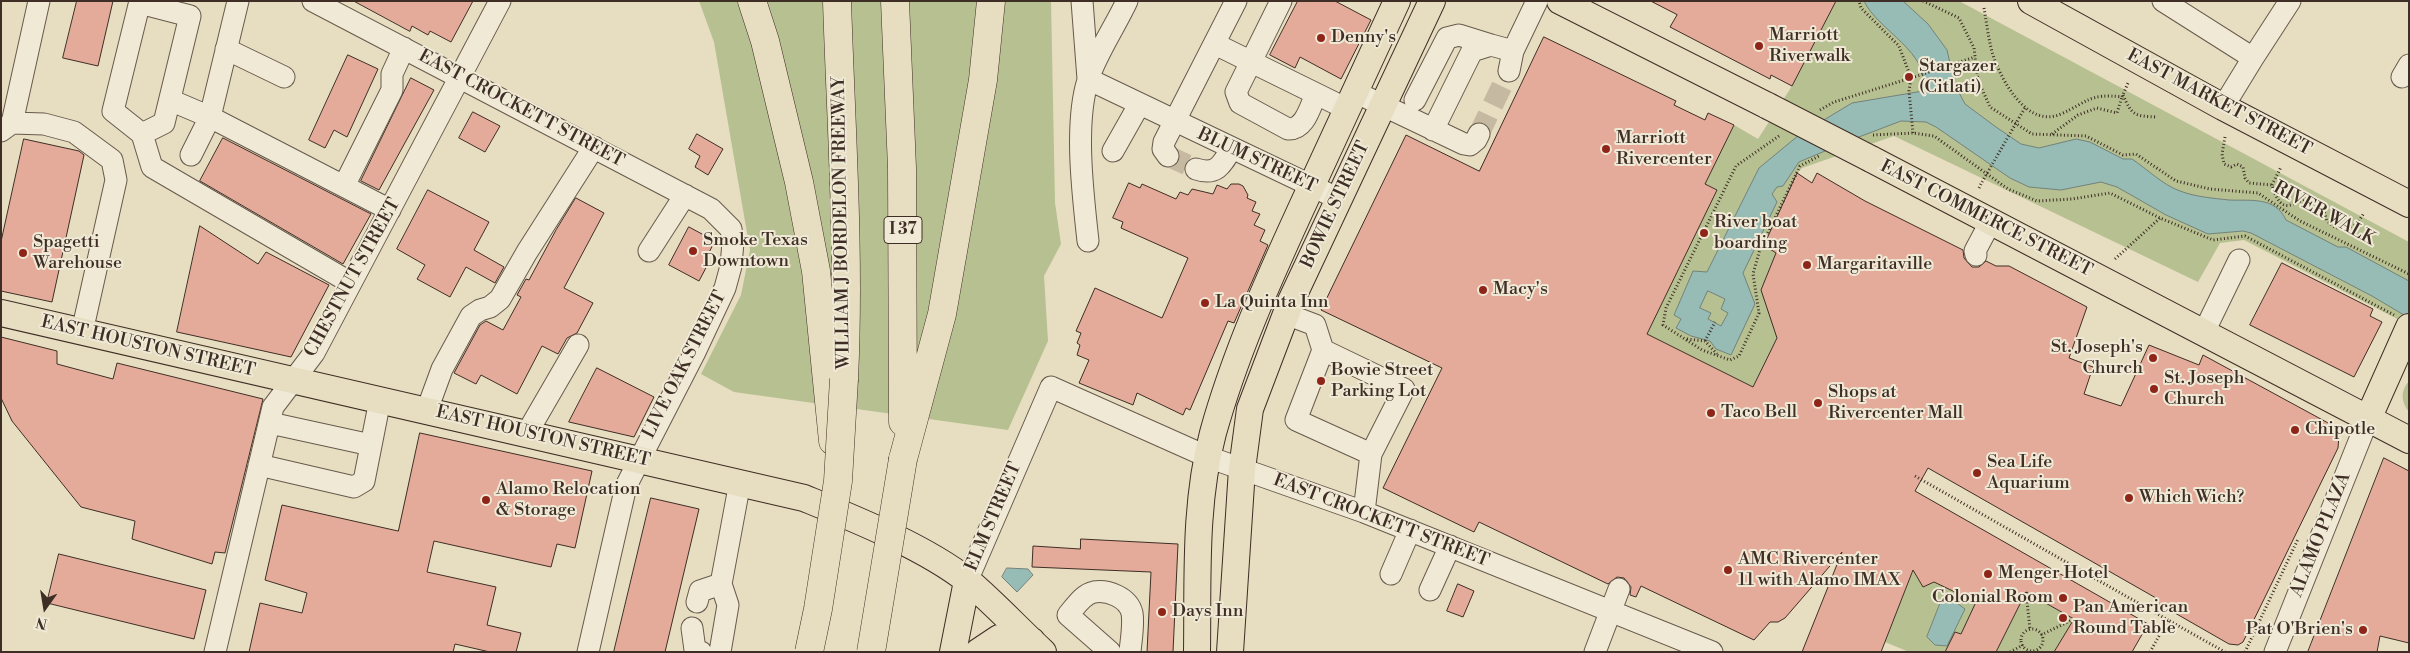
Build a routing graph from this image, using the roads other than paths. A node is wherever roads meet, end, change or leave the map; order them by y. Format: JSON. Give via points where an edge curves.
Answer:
{"nodes":[{"id":1,"x":39,"y":1,"type":"edge"},
{"id":2,"x":238,"y":1,"type":"edge"},
{"id":3,"x":313,"y":1,"type":"edge"},
{"id":4,"x":500,"y":1,"type":"edge"},
{"id":5,"x":752,"y":1,"type":"edge"},
{"id":6,"x":837,"y":1,"type":"edge"},
{"id":7,"x":895,"y":1,"type":"edge"},
{"id":8,"x":991,"y":1,"type":"edge"},
{"id":9,"x":1082,"y":1,"type":"edge"},
{"id":10,"x":1127,"y":1,"type":"edge"},
{"id":11,"x":1236,"y":1,"type":"edge"},
{"id":12,"x":1280,"y":1,"type":"edge"},
{"id":13,"x":1397,"y":1,"type":"edge"},
{"id":14,"x":1432,"y":1,"type":"edge"},
{"id":15,"x":1537,"y":1,"type":"edge"},
{"id":16,"x":1560,"y":1,"type":"edge"},
{"id":17,"x":2030,"y":1,"type":"edge"},
{"id":18,"x":2163,"y":1,"type":"edge"},
{"id":19,"x":2290,"y":1,"type":"edge"},
{"id":20,"x":140,"y":2,"type":"edge"},
{"id":21,"x":1449,"y":43,"type":"junction"},
{"id":22,"x":1215,"y":44,"type":"junction"},
{"id":23,"x":1491,"y":45,"type":"junction"},
{"id":24,"x":404,"y":48,"type":"junction"},
{"id":25,"x":226,"y":49,"type":"junction"},
{"id":26,"x":2253,"y":58,"type":"junction"},
{"id":27,"x":1251,"y":62,"type":"junction"},
{"id":28,"x":459,"y":76,"type":"junction"},
{"id":29,"x":284,"y":77,"type":"dead end"},
{"id":30,"x":1088,"y":79,"type":"junction"},
{"id":31,"x":1316,"y":94,"type":"junction"},
{"id":32,"x":170,"y":100,"type":"junction"},
{"id":33,"x":1415,"y":100,"type":"dead end"},
{"id":34,"x":1351,"y":101,"type":"junction"},
{"id":35,"x":1139,"y":105,"type":"junction"},
{"id":36,"x":1382,"y":106,"type":"junction"},
{"id":37,"x":2222,"y":107,"type":"junction"},
{"id":38,"x":210,"y":117,"type":"junction"},
{"id":39,"x":1176,"y":123,"type":"junction"},
{"id":40,"x":1425,"y":126,"type":"junction"},
{"id":41,"x":7,"y":127,"type":"edge"},
{"id":42,"x":142,"y":134,"type":"junction"},
{"id":43,"x":1479,"y":134,"type":"tunnel mouth"},
{"id":44,"x":594,"y":147,"type":"junction"},
{"id":45,"x":1231,"y":149,"type":"junction"},
{"id":46,"x":1113,"y":151,"type":"dead end"},
{"id":47,"x":191,"y":155,"type":"dead end"},
{"id":48,"x":1168,"y":156,"type":"dead end"},
{"id":49,"x":1196,"y":170,"type":"tunnel mouth"},
{"id":50,"x":344,"y":186,"type":"junction"},
{"id":51,"x":1311,"y":186,"type":"junction"},
{"id":52,"x":685,"y":195,"type":"junction"},
{"id":53,"x":1338,"y":199,"type":"junction"},
{"id":54,"x":2409,"y":204,"type":"edge"},
{"id":55,"x":390,"y":210,"type":"junction"},
{"id":56,"x":1991,"y":221,"type":"junction"},
{"id":57,"x":726,"y":222,"type":"joint"},
{"id":58,"x":1088,"y":241,"type":"dead end"},
{"id":59,"x":649,"y":251,"type":"dead end"},
{"id":60,"x":1976,"y":254,"type":"dead end"},
{"id":61,"x":2239,"y":260,"type":"dead end"},
{"id":62,"x":351,"y":283,"type":"junction"},
{"id":63,"x":1,"y":313,"type":"edge"},
{"id":64,"x":1286,"y":314,"type":"junction"},
{"id":65,"x":2408,"y":329,"type":"edge"},
{"id":66,"x":82,"y":332,"type":"junction"},
{"id":67,"x":2204,"y":332,"type":"junction"},
{"id":68,"x":578,"y":344,"type":"dead end"},
{"id":69,"x":1323,"y":350,"type":"junction"},
{"id":70,"x":2399,"y":368,"type":"edge"},
{"id":71,"x":835,"y":378,"type":"junction"},
{"id":72,"x":293,"y":380,"type":"junction"},
{"id":73,"x":1051,"y":387,"type":"joint"},
{"id":74,"x":380,"y":400,"type":"junction"},
{"id":75,"x":427,"y":410,"type":"junction"},
{"id":76,"x":2368,"y":420,"type":"junction"},
{"id":77,"x":270,"y":423,"type":"junction"},
{"id":78,"x":526,"y":433,"type":"junction"},
{"id":79,"x":2406,"y":437,"type":"edge"},
{"id":80,"x":371,"y":444,"type":"junction"},
{"id":81,"x":1371,"y":454,"type":"junction"},
{"id":82,"x":1208,"y":457,"type":"junction"},
{"id":83,"x":638,"y":459,"type":"junction"},
{"id":84,"x":903,"y":459,"type":"junction"},
{"id":85,"x":260,"y":465,"type":"junction"},
{"id":86,"x":1242,"y":469,"type":"junction"},
{"id":87,"x":740,"y":482,"type":"junction"},
{"id":88,"x":1364,"y":512,"type":"junction"},
{"id":89,"x":1410,"y":530,"type":"junction"},
{"id":90,"x":1450,"y":546,"type":"junction"},
{"id":91,"x":1391,"y":574,"type":"dead end"},
{"id":92,"x":967,"y":581,"type":"junction"},
{"id":93,"x":721,"y":584,"type":"junction"},
{"id":94,"x":1619,"y":589,"type":"dead end"},
{"id":95,"x":1430,"y":590,"type":"dead end"},
{"id":96,"x":697,"y":602,"type":"dead end"},
{"id":97,"x":1611,"y":610,"type":"junction"},
{"id":98,"x":692,"y":628,"type":"dead end"},
{"id":99,"x":1038,"y":646,"type":"edge"},
{"id":100,"x":1703,"y":650,"type":"edge"},
{"id":101,"x":215,"y":652,"type":"edge"},
{"id":102,"x":588,"y":652,"type":"edge"},
{"id":103,"x":701,"y":652,"type":"edge"},
{"id":104,"x":720,"y":652,"type":"edge"},
{"id":105,"x":809,"y":652,"type":"edge"},
{"id":106,"x":871,"y":652,"type":"edge"},
{"id":107,"x":953,"y":652,"type":"edge"},
{"id":108,"x":978,"y":652,"type":"edge"},
{"id":109,"x":1110,"y":652,"type":"edge"},
{"id":110,"x":1130,"y":652,"type":"edge"},
{"id":111,"x":1197,"y":652,"type":"edge"},
{"id":112,"x":1230,"y":652,"type":"edge"},
{"id":113,"x":1595,"y":652,"type":"edge"},
{"id":114,"x":2275,"y":652,"type":"edge"}],
"edges":[{"from":1,"to":41,"type":"street"},
{"from":2,"to":25,"type":"street"},
{"from":3,"to":24,"type":"street","name":"EAST CROCKETT STREET"},
{"from":4,"to":28,"type":"street","name":"CHESTNUT STREET"},
{"from":5,"to":71,"type":"highway","via":[[765,41],[799,182]]},
{"from":6,"to":71,"type":"highway","name":"WILLIAM J BORDELON FREEWAY","via":[[847,320]]},
{"from":7,"to":84,"type":"highway","number":"I 37","via":[[902,168]]},
{"from":8,"to":84,"type":"highway","via":[[983,80],[942,314]]},
{"from":9,"to":30,"type":"street"},
{"from":10,"to":30,"type":"street"},
{"from":11,"to":22,"type":"street"},
{"from":12,"to":27,"type":"street"},
{"from":13,"to":34,"type":"main road","name":"BOWIE STREET"},
{"from":14,"to":36,"type":"main road","name":"BOWIE STREET"},
{"from":15,"to":23,"type":"street","via":[[1511,61]]},
{"from":16,"to":56,"type":"main road","name":"EAST COMMERCE STREET","bridge":true},
{"from":17,"to":37,"type":"main road","name":"EAST MARKET STREET"},
{"from":18,"to":26,"type":"street"},
{"from":19,"to":26,"type":"street"},
{"from":20,"to":32,"type":"street","via":[[190,16]]},
{"from":20,"to":42,"type":"street","via":[[113,111]]},
{"from":21,"to":23,"type":"street","via":[[1459,36]]},
{"from":21,"to":33,"type":"street"},
{"from":21,"to":40,"type":"street"},
{"from":22,"to":27,"type":"street"},
{"from":22,"to":39,"type":"street"},
{"from":23,"to":40,"type":"street","via":[[1472,51]]},
{"from":24,"to":28,"type":"street","name":"EAST CROCKETT STREET"},
{"from":24,"to":50,"type":"street","via":[[392,74],[392,90]]},
{"from":25,"to":29,"type":"street"},
{"from":25,"to":38,"type":"street"},
{"from":26,"to":37,"type":"street"},
{"from":27,"to":31,"type":"street"},
{"from":27,"to":31,"type":"street","via":[[1236,92],[1236,99],[1288,129],[1301,126]]},
{"from":28,"to":44,"type":"street","name":"EAST CROCKETT STREET"},
{"from":28,"to":55,"type":"street","name":"CHESTNUT STREET"},
{"from":30,"to":35,"type":"street","name":"BLUM STREET"},
{"from":30,"to":58,"type":"street","via":[[1083,102],[1081,172]]},
{"from":31,"to":34,"type":"street"},
{"from":32,"to":38,"type":"street"},
{"from":32,"to":42,"type":"street","via":[[164,124]]},
{"from":34,"to":36,"type":"street"},
{"from":34,"to":51,"type":"main road","name":"BOWIE STREET"},
{"from":35,"to":39,"type":"street","name":"BLUM STREET"},
{"from":35,"to":46,"type":"street"},
{"from":36,"to":40,"type":"street"},
{"from":36,"to":53,"type":"main road","name":"BOWIE STREET"},
{"from":37,"to":54,"type":"main road","name":"EAST MARKET STREET"},
{"from":38,"to":47,"type":"street"},
{"from":38,"to":50,"type":"street"},
{"from":39,"to":45,"type":"street","name":"BLUM STREET"},
{"from":39,"to":48,"type":"street","via":[[1164,142]]},
{"from":40,"to":43,"type":"street","via":[[1470,145]]},
{"from":41,"to":66,"type":"street","via":[[44,124],[74,132],[112,160],[116,180]]},
{"from":42,"to":62,"type":"street","via":[[152,167]]},
{"from":44,"to":52,"type":"street","name":"EAST CROCKETT STREET"},
{"from":44,"to":75,"type":"street","via":[[500,299],[471,316],[442,370]]},
{"from":45,"to":49,"type":"street","via":[[1222,166],[1215,171]]},
{"from":45,"to":51,"type":"street","name":"BLUM STREET"},
{"from":50,"to":55,"type":"street"},
{"from":51,"to":53,"type":"street","name":"BLUM STREET"},
{"from":51,"to":82,"type":"main road","name":"BOWIE STREET","via":[[1266,285],[1232,375]]},
{"from":52,"to":57,"type":"street","name":"EAST CROCKETT STREET","via":[[711,209]]},
{"from":52,"to":59,"type":"street"},
{"from":53,"to":64,"type":"main road","name":"BOWIE STREET"},
{"from":55,"to":62,"type":"street","name":"CHESTNUT STREET"},
{"from":56,"to":60,"type":"street"},
{"from":56,"to":67,"type":"main road","name":"EAST COMMERCE STREET"},
{"from":57,"to":83,"type":"street","name":"LIVE OAK STREET","via":[[734,242],[724,288],[694,354]]},
{"from":61,"to":67,"type":"street"},
{"from":62,"to":72,"type":"street","name":"CHESTNUT STREET","via":[[314,353]]},
{"from":63,"to":66,"type":"main road","name":"EAST HOUSTON STREET"},
{"from":64,"to":69,"type":"street","via":[[1315,325]]},
{"from":64,"to":86,"type":"main road","name":"BOWIE STREET","via":[[1250,409]]},
{"from":65,"to":70,"type":"main road"},
{"from":66,"to":72,"type":"main road","name":"EAST HOUSTON STREET"},
{"from":67,"to":76,"type":"main road","name":"EAST COMMERCE STREET"},
{"from":68,"to":78,"type":"street"},
{"from":69,"to":81,"type":"street","via":[[1296,420]]},
{"from":69,"to":81,"type":"street","via":[[1404,389]]},
{"from":70,"to":76,"type":"main road"},
{"from":71,"to":105,"type":"highway","name":"WILLIAM J BORDELON FREEWAY","bridge":true,"via":[[838,481]]},
{"from":72,"to":74,"type":"main road","name":"EAST HOUSTON STREET"},
{"from":72,"to":77,"type":"street","name":"CHESTNUT STREET","via":[[273,407]]},
{"from":73,"to":82,"type":"street","name":"EAST CROCKETT STREET"},
{"from":73,"to":92,"type":"street","name":"ELM STREET"},
{"from":74,"to":75,"type":"main road","name":"EAST HOUSTON STREET"},
{"from":74,"to":80,"type":"street"},
{"from":75,"to":78,"type":"main road","name":"EAST HOUSTON STREET"},
{"from":76,"to":79,"type":"main road","name":"EAST COMMERCE STREET"},
{"from":76,"to":114,"type":"street","name":"ALAMO PLAZA"},
{"from":77,"to":80,"type":"street"},
{"from":77,"to":85,"type":"street","name":"CHESTNUT STREET"},
{"from":78,"to":83,"type":"main road","name":"EAST HOUSTON STREET"},
{"from":80,"to":85,"type":"street","via":[[364,481],[354,487]]},
{"from":81,"to":88,"type":"street"},
{"from":82,"to":86,"type":"street","name":"EAST CROCKETT STREET"},
{"from":82,"to":111,"type":"main road","name":"BOWIE STREET","via":[[1201,511]]},
{"from":83,"to":87,"type":"main road","name":"EAST HOUSTON STREET"},
{"from":83,"to":102,"type":"street","name":"LIVE OAK STREET","via":[[626,486]]},
{"from":84,"to":106,"type":"highway","number":"I 37","bridge":true},
{"from":85,"to":101,"type":"street","name":"CHESTNUT STREET"},
{"from":86,"to":88,"type":"street","name":"EAST CROCKETT STREET"},
{"from":86,"to":112,"type":"main road","name":"BOWIE STREET"},
{"from":87,"to":92,"type":"main road","name":"EAST HOUSTON STREET","via":[[804,498],[864,523],[928,556]]},
{"from":87,"to":93,"type":"street"},
{"from":88,"to":89,"type":"street","name":"EAST CROCKETT STREET"},
{"from":89,"to":90,"type":"street","name":"EAST CROCKETT STREET"},
{"from":89,"to":91,"type":"street"},
{"from":90,"to":95,"type":"street"},
{"from":90,"to":97,"type":"street","name":"EAST CROCKETT STREET"},
{"from":92,"to":99,"type":"main road","name":"EAST HOUSTON STREET"},
{"from":92,"to":107,"type":"main road","name":"ELM STREET"},
{"from":93,"to":96,"type":"street","via":[[700,591]]},
{"from":93,"to":104,"type":"street","via":[[728,605]]},
{"from":94,"to":97,"type":"street"},
{"from":97,"to":100,"type":"street","name":"EAST CROCKETT STREET"},
{"from":97,"to":113,"type":"street"},
{"from":98,"to":103,"type":"street","via":[[695,650]]},
{"from":99,"to":108,"type":"main road","via":[[998,638]]},
{"from":109,"to":110,"type":"street","via":[[1068,615],[1081,599],[1093,592],[1116,594],[1126,601],[1132,612]]}]}
